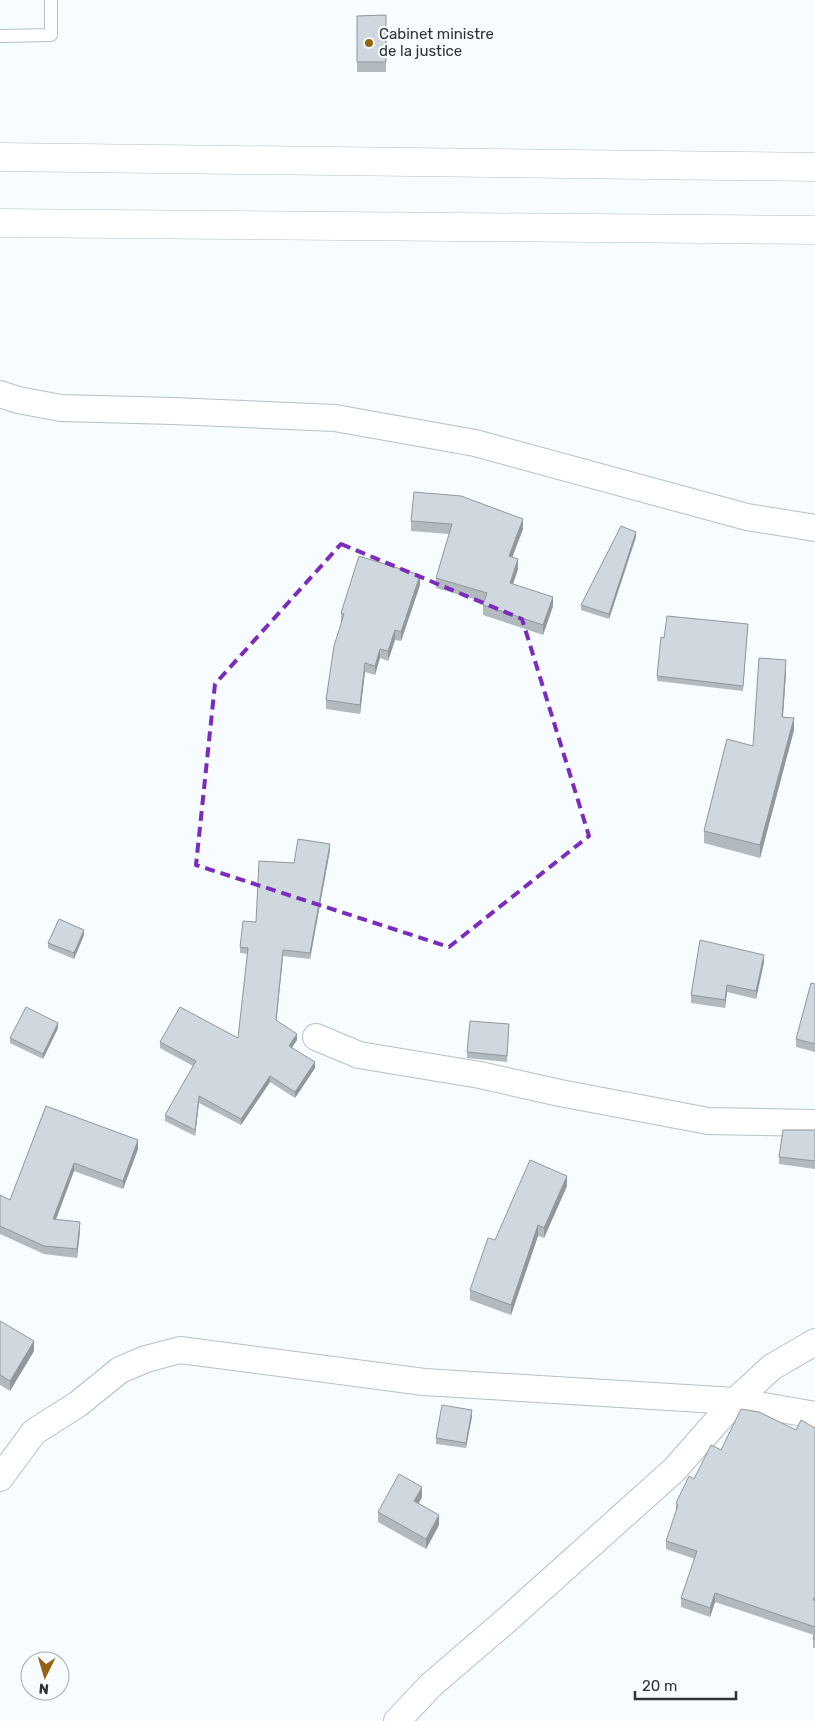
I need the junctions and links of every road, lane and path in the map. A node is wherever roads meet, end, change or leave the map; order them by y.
1 (51, 0) edge
2 (0, 36) edge
3 (0, 157) edge
4 (815, 167) edge
5 (0, 223) edge
6 (815, 230) edge
7 (0, 394) edge
8 (815, 528) edge
9 (316, 1038) dead end
10 (815, 1124) edge
11 (815, 1342) edge
12 (735, 1401) junction
13 (815, 1415) edge
14 (0, 1478) edge
15 (398, 1721) edge

1 - 2 lane
3 - 4 main road
5 - 6 main road
7 - 8 street
9 - 10 street
11 - 12 street
12 - 13 street
12 - 14 street
12 - 15 street

